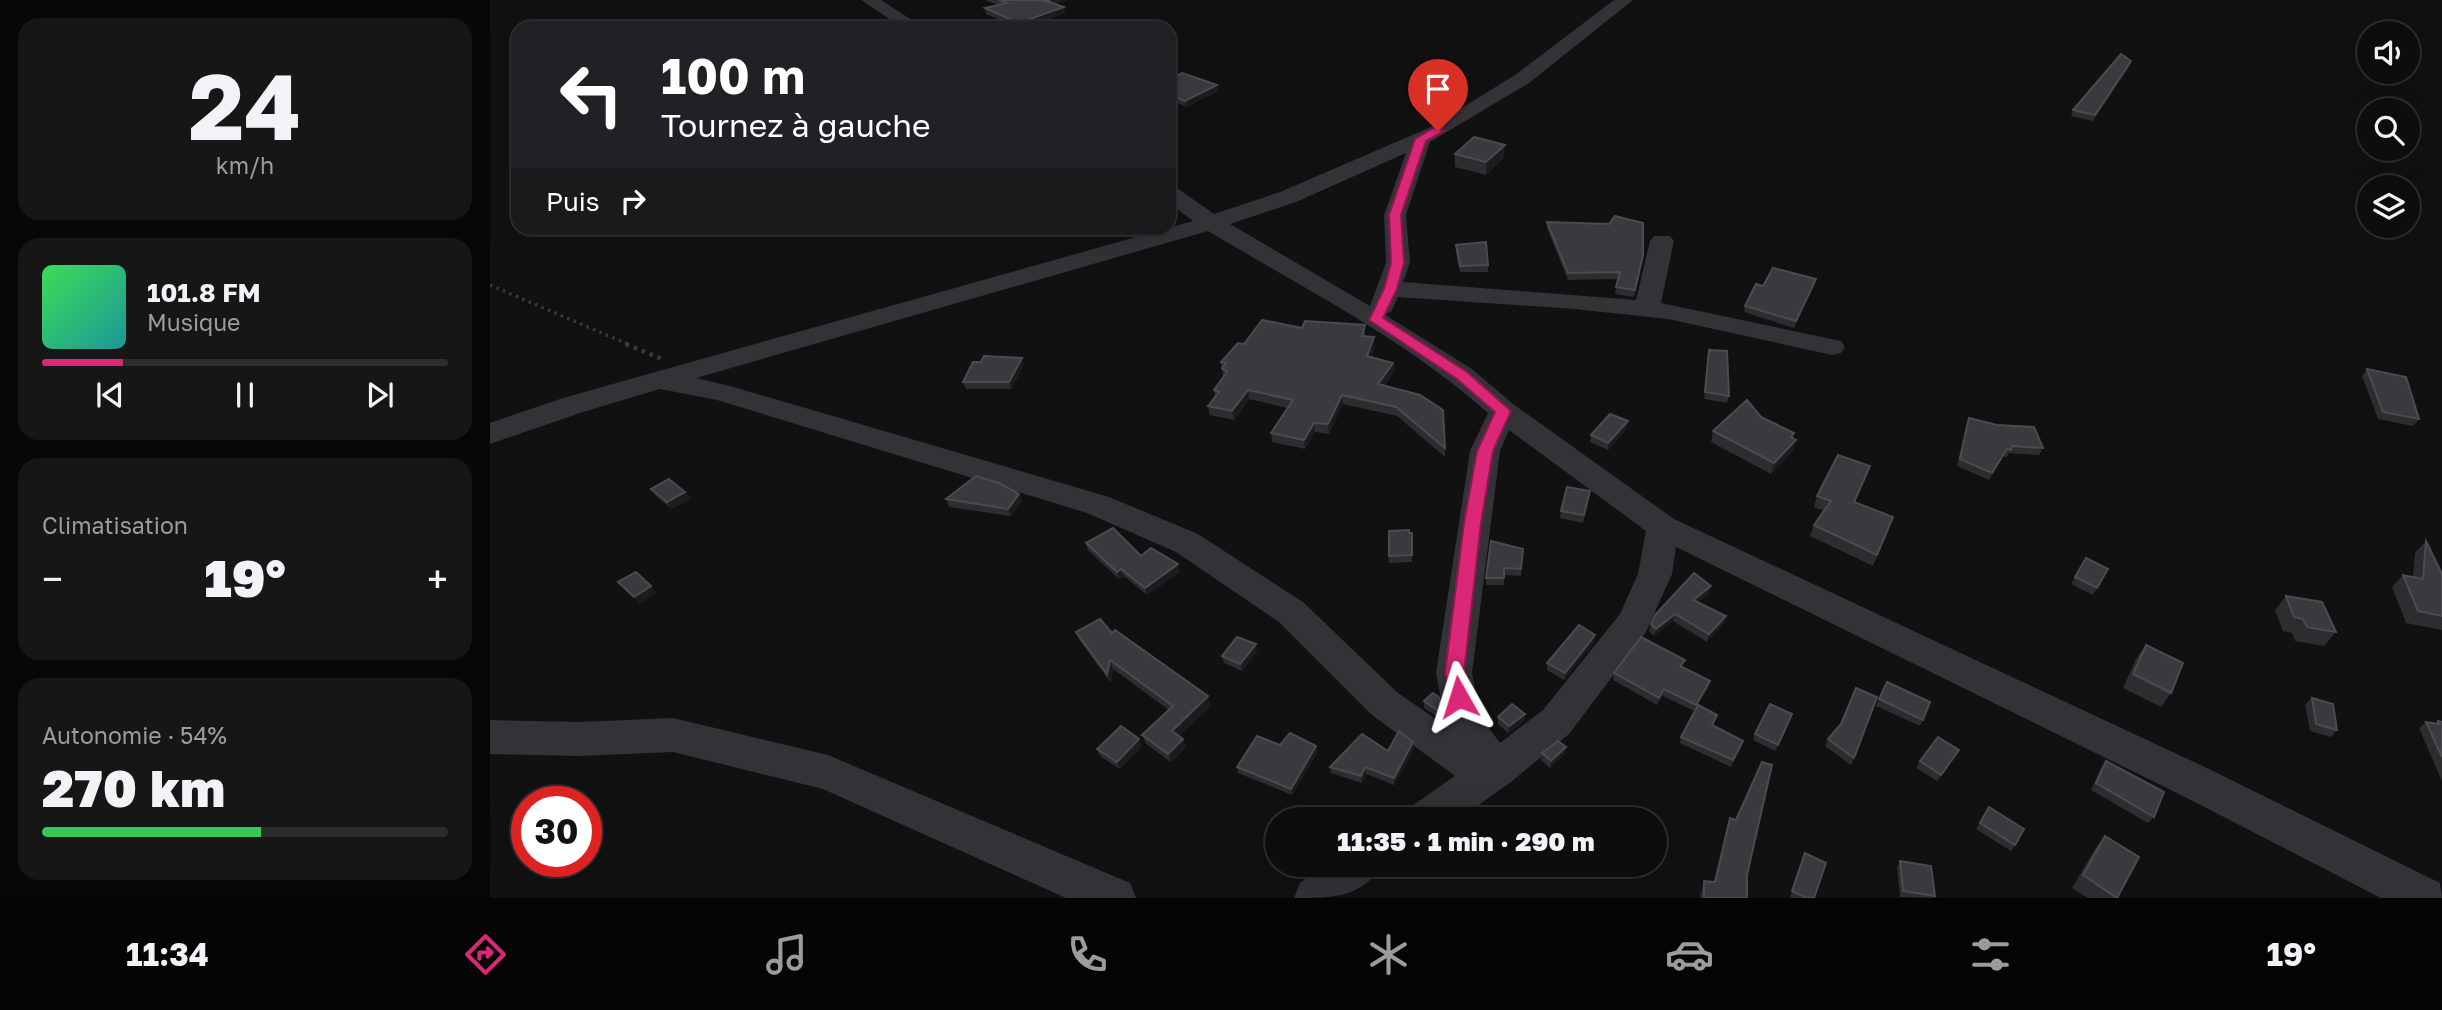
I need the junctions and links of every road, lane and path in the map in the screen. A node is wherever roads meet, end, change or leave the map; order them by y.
1 (869, 0) edge
2 (1625, 0) edge
3 (904, 21) edge
4 (1421, 139) junction
5 (1176, 198) edge
6 (1211, 223) junction
7 (1176, 232) edge
8 (1166, 235) edge
9 (1662, 241) dead end
10 (490, 285) edge
11 (1391, 289) junction
12 (1647, 309) junction
13 (1376, 320) junction
14 (1832, 346) dead end
15 (692, 372) junction
16 (660, 381) junction
17 (1503, 411) junction
18 (490, 434) edge
19 (1663, 527) junction
20 (490, 737) edge
21 (1492, 773) junction
22 (1443, 807) edge
23 (1343, 877) edge
24 (2442, 889) edge
25 (2413, 891) edge
26 (1115, 898) edge
27 (1315, 898) edge

1 - 3 street
2 - 4 street
4 - 6 street
4 - 11 street
5 - 6 street
6 - 7 street
6 - 13 street
8 - 15 street
9 - 12 street
10 - 15 path
11 - 12 street
11 - 13 street
12 - 14 street
13 - 17 street
15 - 16 street
16 - 18 street
16 - 21 street
17 - 19 street
17 - 21 street
19 - 21 street
19 - 25 street
20 - 26 street
21 - 22 street
23 - 27 street
24 - 25 street

